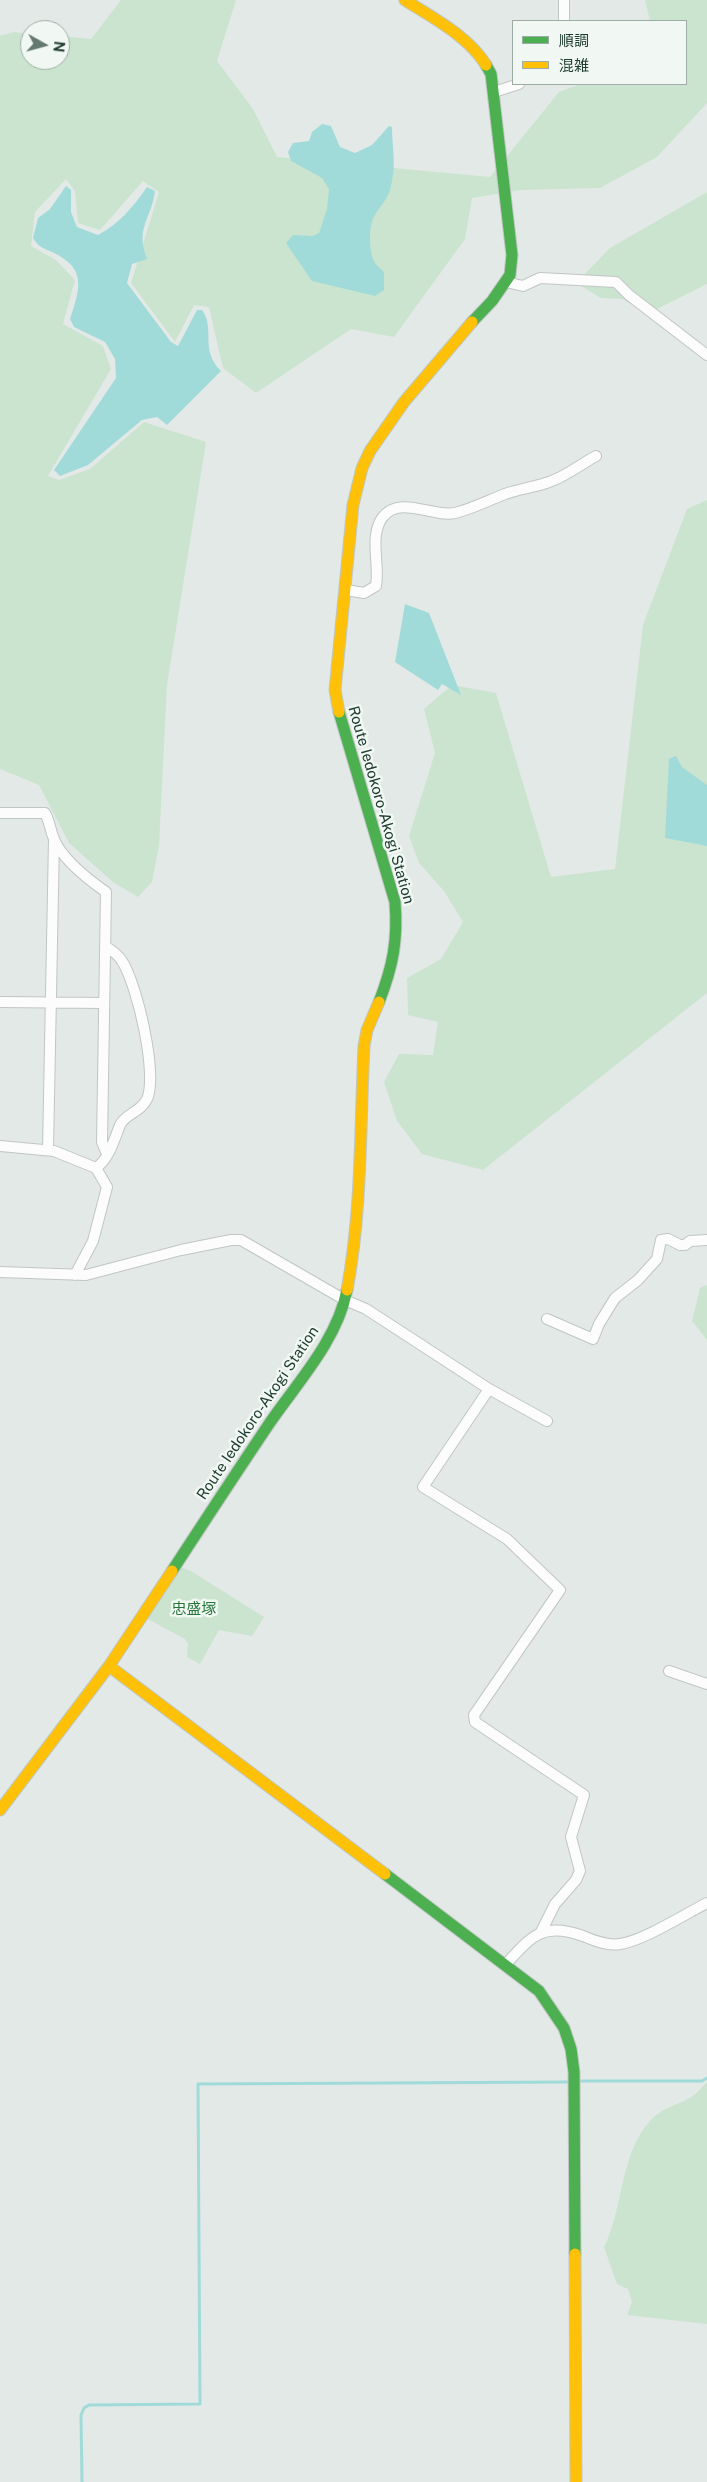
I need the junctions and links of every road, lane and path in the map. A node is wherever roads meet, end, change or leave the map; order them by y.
1 (405, 0) edge
2 (564, 0) edge
3 (564, 20) edge
4 (516, 85) edge
5 (494, 92) junction
6 (506, 282) junction
7 (707, 355) edge
8 (596, 456) dead end
9 (346, 590) junction
10 (0, 812) edge
11 (54, 840) junction
12 (105, 946) junction
13 (0, 1002) edge
14 (50, 1002) junction
15 (104, 1003) junction
16 (0, 1146) edge
17 (48, 1149) junction
18 (108, 1154) junction
19 (96, 1168) junction
20 (707, 1240) edge
21 (0, 1272) edge
22 (75, 1275) junction
23 (345, 1300) junction
24 (547, 1319) dead end
25 (489, 1389) junction
26 (547, 1421) dead end
27 (109, 1666) junction
28 (669, 1671) dead end
29 (707, 1684) edge
30 (0, 1810) edge
31 (707, 1903) edge
32 (541, 1932) junction
33 (505, 1965) junction
34 (576, 2482) edge

1 - 5 main road, Route Iedokoro-Akogi Station
2 - 3 street
4 - 5 street
5 - 6 main road, Route Iedokoro-Akogi Station
6 - 7 street
6 - 9 main road, Route Iedokoro-Akogi Station
8 - 9 street
9 - 23 main road, Route Iedokoro-Akogi Station
10 - 11 street
11 - 12 street
11 - 14 street
12 - 15 street
12 - 18 street
13 - 14 street
14 - 15 street
14 - 17 street
15 - 18 street
16 - 17 street
17 - 19 street
18 - 19 street
19 - 22 street
20 - 24 street
21 - 22 street
22 - 23 street
23 - 25 street
23 - 27 main road, Route Iedokoro-Akogi Station
25 - 26 street
25 - 32 street
27 - 30 main road, Route Iedokoro-Akogi Station
27 - 33 main road
28 - 29 street
31 - 32 street
32 - 33 street
33 - 34 main road

